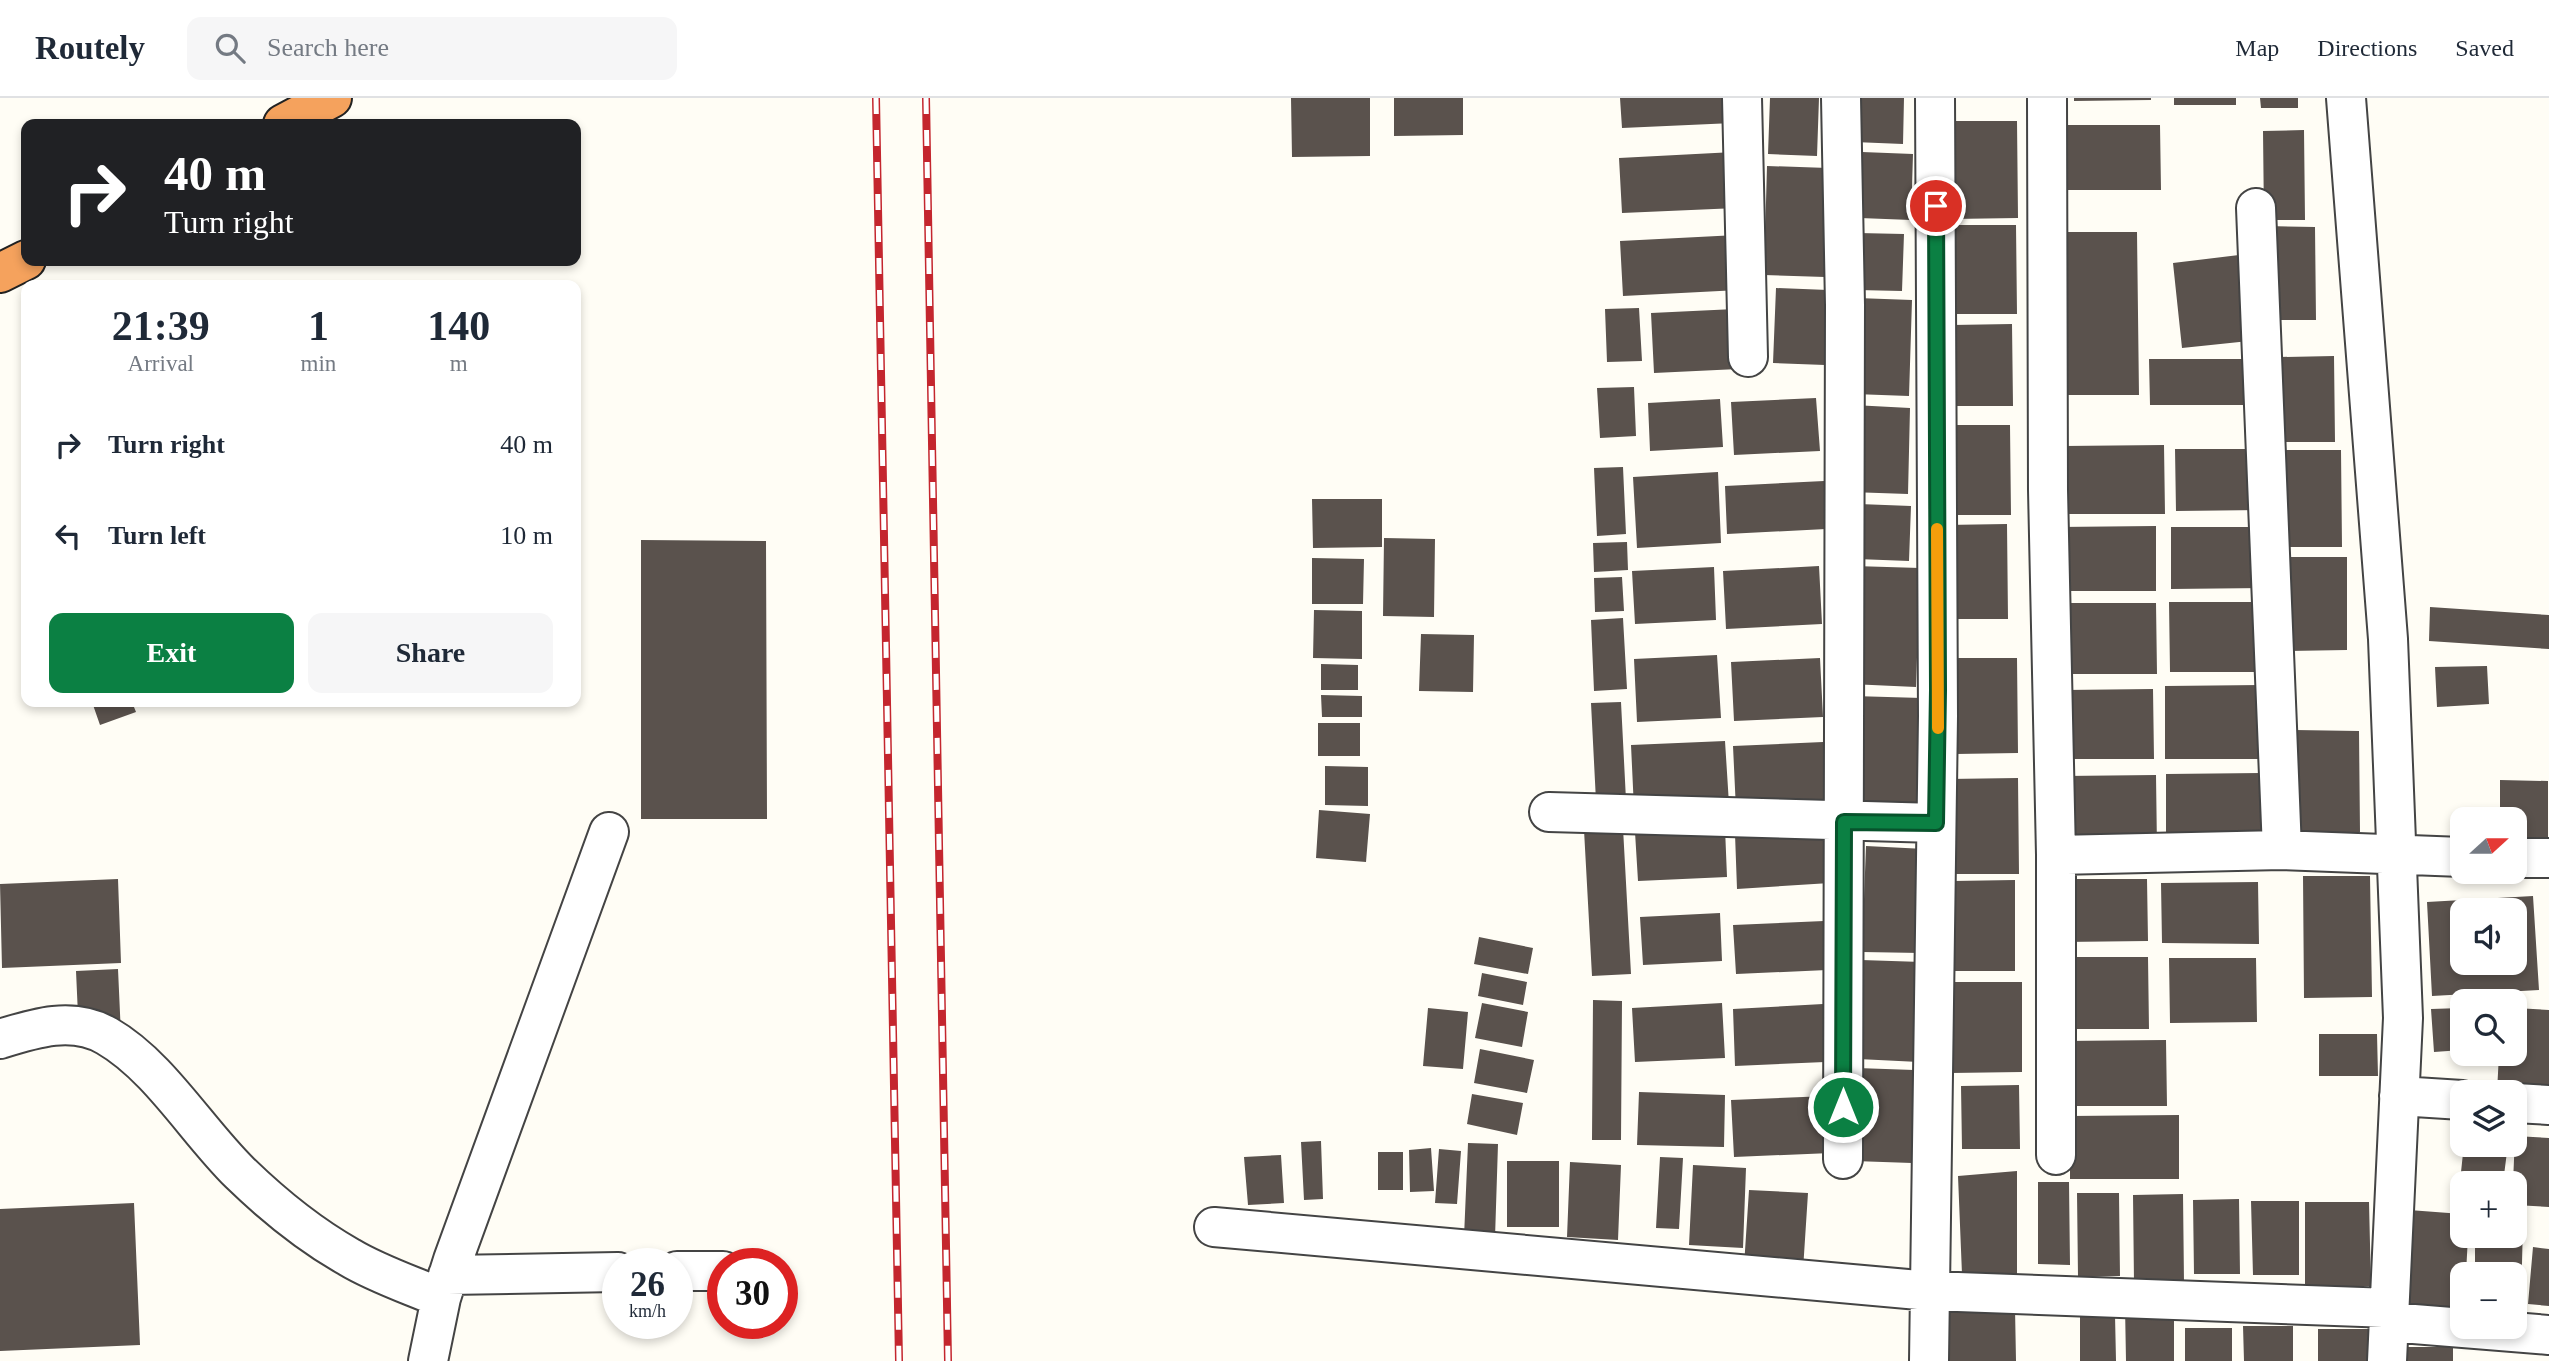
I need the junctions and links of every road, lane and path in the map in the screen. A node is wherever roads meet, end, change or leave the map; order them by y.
1 (332, 98) edge
2 (1742, 98) edge
3 (1841, 98) edge
4 (1935, 98) edge
5 (2047, 98) edge
6 (2346, 98) edge
7 (292, 119) edge
8 (2256, 208) dead end
9 (21, 262) edge
10 (0, 273) edge
11 (1748, 357) dead end
12 (1549, 812) dead end
13 (1844, 822) junction
14 (1936, 823) junction
15 (609, 832) dead end
16 (2282, 850) junction
17 (2056, 855) junction
18 (2397, 856) junction
19 (2450, 857) edge
20 (2527, 858) edge
21 (2549, 858) edge
22 (0, 1039) edge
23 (2399, 1096) junction
24 (2450, 1099) edge
25 (2527, 1104) edge
26 (2549, 1105) edge
27 (2056, 1155) dead end
28 (1843, 1159) dead end
29 (1214, 1227) dead end
30 (602, 1273) edge
31 (444, 1287) junction
32 (1930, 1291) junction
33 (2389, 1315) junction
34 (2549, 1335) edge
35 (428, 1361) edge
36 (1929, 1361) edge
37 (2387, 1361) edge

1 - 7 highway
2 - 11 street
3 - 13 street
4 - 14 street
5 - 17 street
6 - 18 street
8 - 16 street
9 - 10 highway
12 - 13 street
13 - 14 street
13 - 28 street
14 - 32 street
15 - 31 street
16 - 17 street
16 - 18 street
17 - 27 street
18 - 19 street
18 - 23 street
20 - 21 street
22 - 31 street
23 - 24 street
23 - 33 street
25 - 26 street
29 - 32 street
30 - 31 street
31 - 35 street
32 - 33 street
32 - 36 street
33 - 34 street
33 - 37 street

